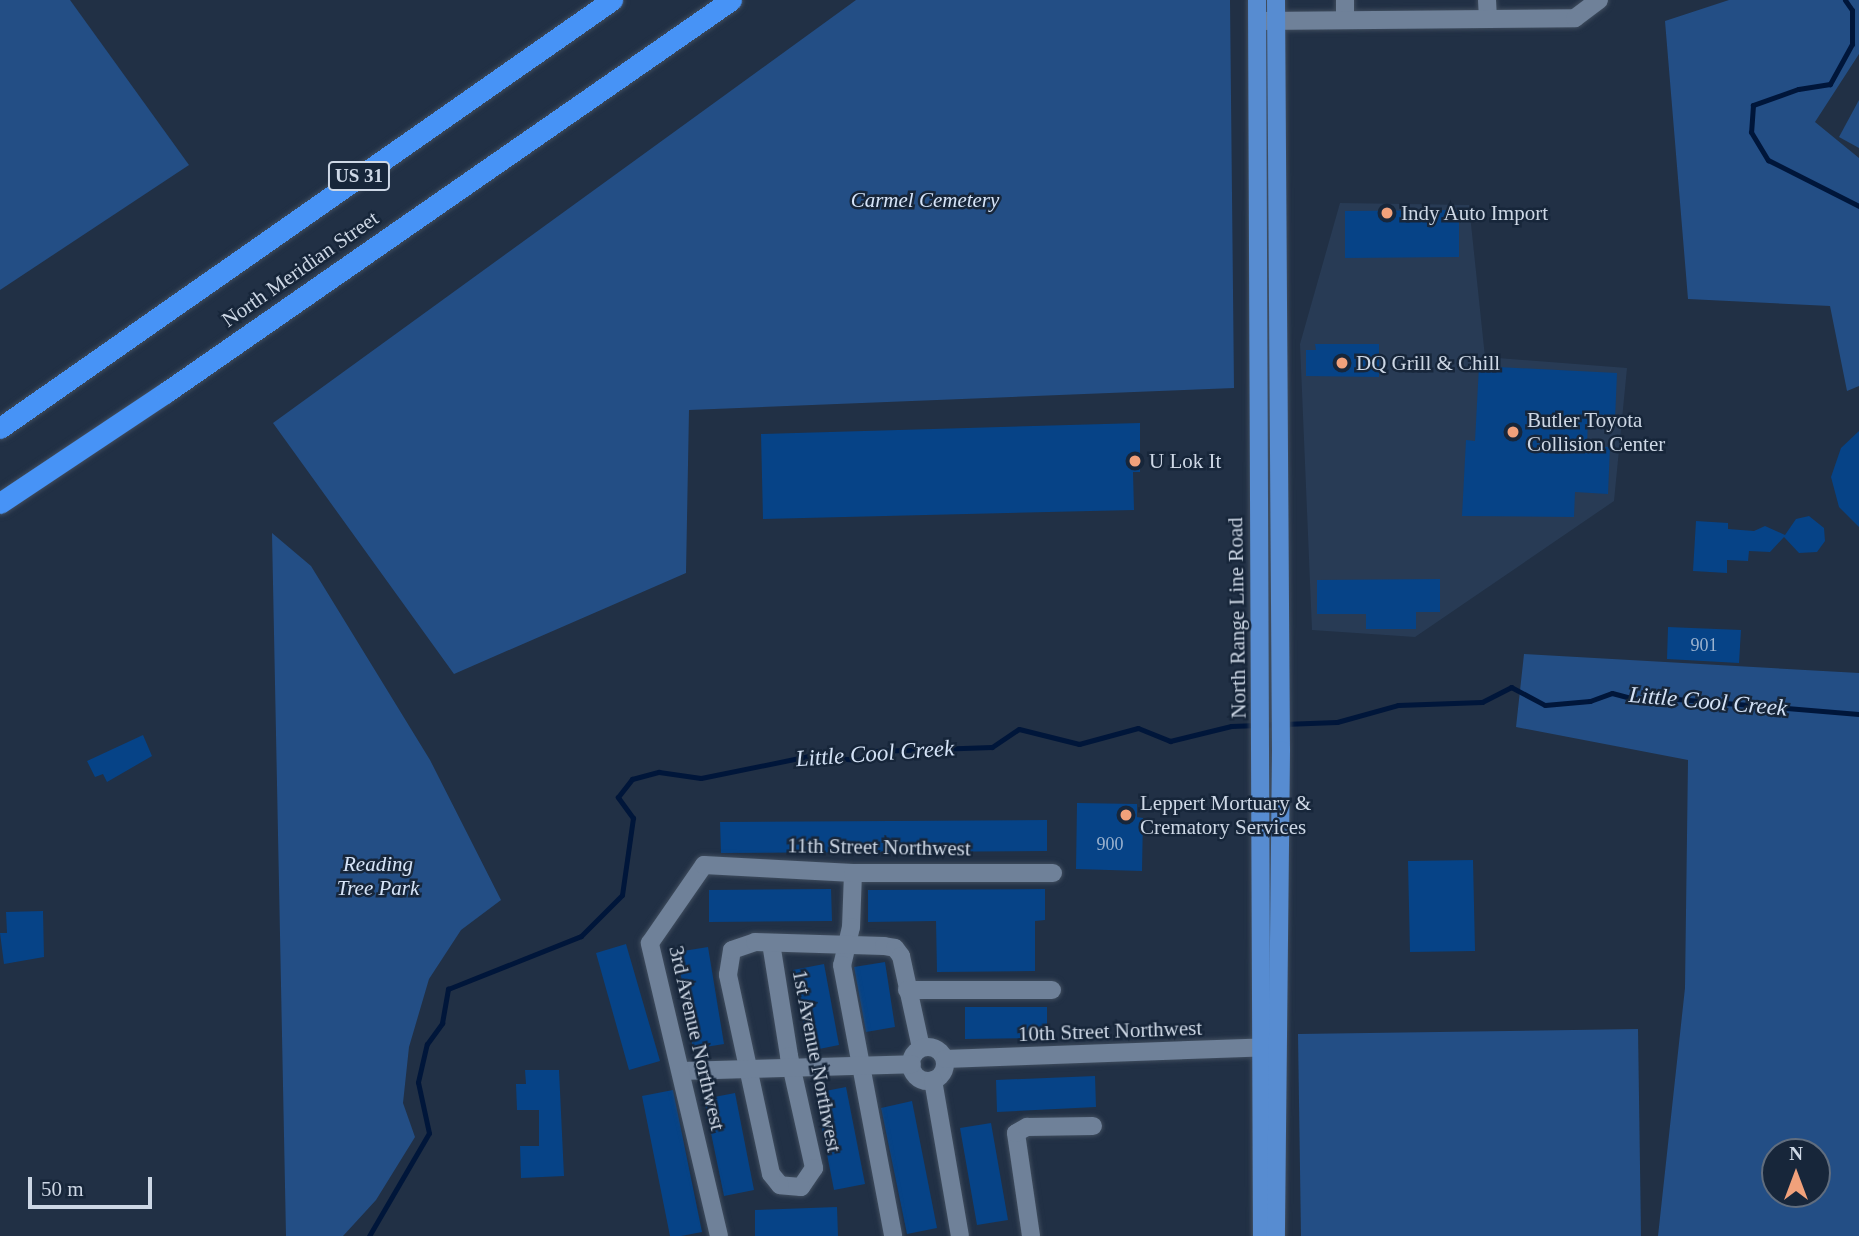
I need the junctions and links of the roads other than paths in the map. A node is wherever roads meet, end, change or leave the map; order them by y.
1 (612, 0) edge
2 (730, 0) edge
3 (1257, 0) edge
4 (1276, 0) edge
5 (1345, 0) edge
6 (1487, 0) edge
7 (1599, 0) edge
8 (1488, 19) junction
9 (1276, 20) junction
10 (1345, 20) junction
11 (1258, 21) junction
12 (0, 428) edge
13 (0, 503) edge
14 (704, 865) joint
15 (853, 873) junction
16 (1053, 873) dead end
17 (771, 943) junction
18 (844, 946) junction
19 (907, 990) junction
20 (1052, 990) dead end
21 (1276, 1047) junction
22 (1258, 1048) junction
23 (916, 1056) junction
24 (945, 1059) junction
25 (859, 1065) junction
26 (791, 1067) junction
27 (748, 1068) junction
28 (681, 1071) junction
29 (933, 1080) junction
30 (1093, 1126) dead end
31 (719, 1236) edge
32 (893, 1236) edge
33 (960, 1236) edge
34 (1031, 1236) edge
35 (1262, 1236) edge
36 (1276, 1236) edge

1 - 12 highway, North Meridian Street / US 31
2 - 13 highway, North Meridian Street
3 - 11 main road, North Range Line Road
4 - 9 main road, North Range Line Road
5 - 10 street
6 - 8 street
7 - 8 street
8 - 10 street
9 - 10 street
9 - 11 street
9 - 21 main road, North Range Line Road
11 - 22 main road, North Range Line Road
14 - 15 street, 11th Street Northwest
14 - 28 street, 3rd Avenue Northwest
15 - 16 street, 11th Street Northwest
15 - 18 street
17 - 18 street, 1st Avenue Northwest
17 - 26 street, 1st Avenue Northwest
17 - 27 street, 1st Avenue Northwest
18 - 19 street, 1st Avenue Northwest
18 - 25 street
19 - 20 street
19 - 23 street, 1st Avenue Northwest
21 - 22 street, 10th Street Northwest
21 - 36 main road, North Range Line Road
22 - 24 street, 10th Street Northwest
22 - 35 main road, North Range Line Road
23 - 24 street
23 - 25 street
23 - 29 street
24 - 29 street
25 - 26 street
25 - 32 street
26 - 27 street
26 - 27 street, 1st Avenue Northwest
27 - 28 street
28 - 31 street, 3rd Avenue Northwest
29 - 33 street
30 - 34 street

